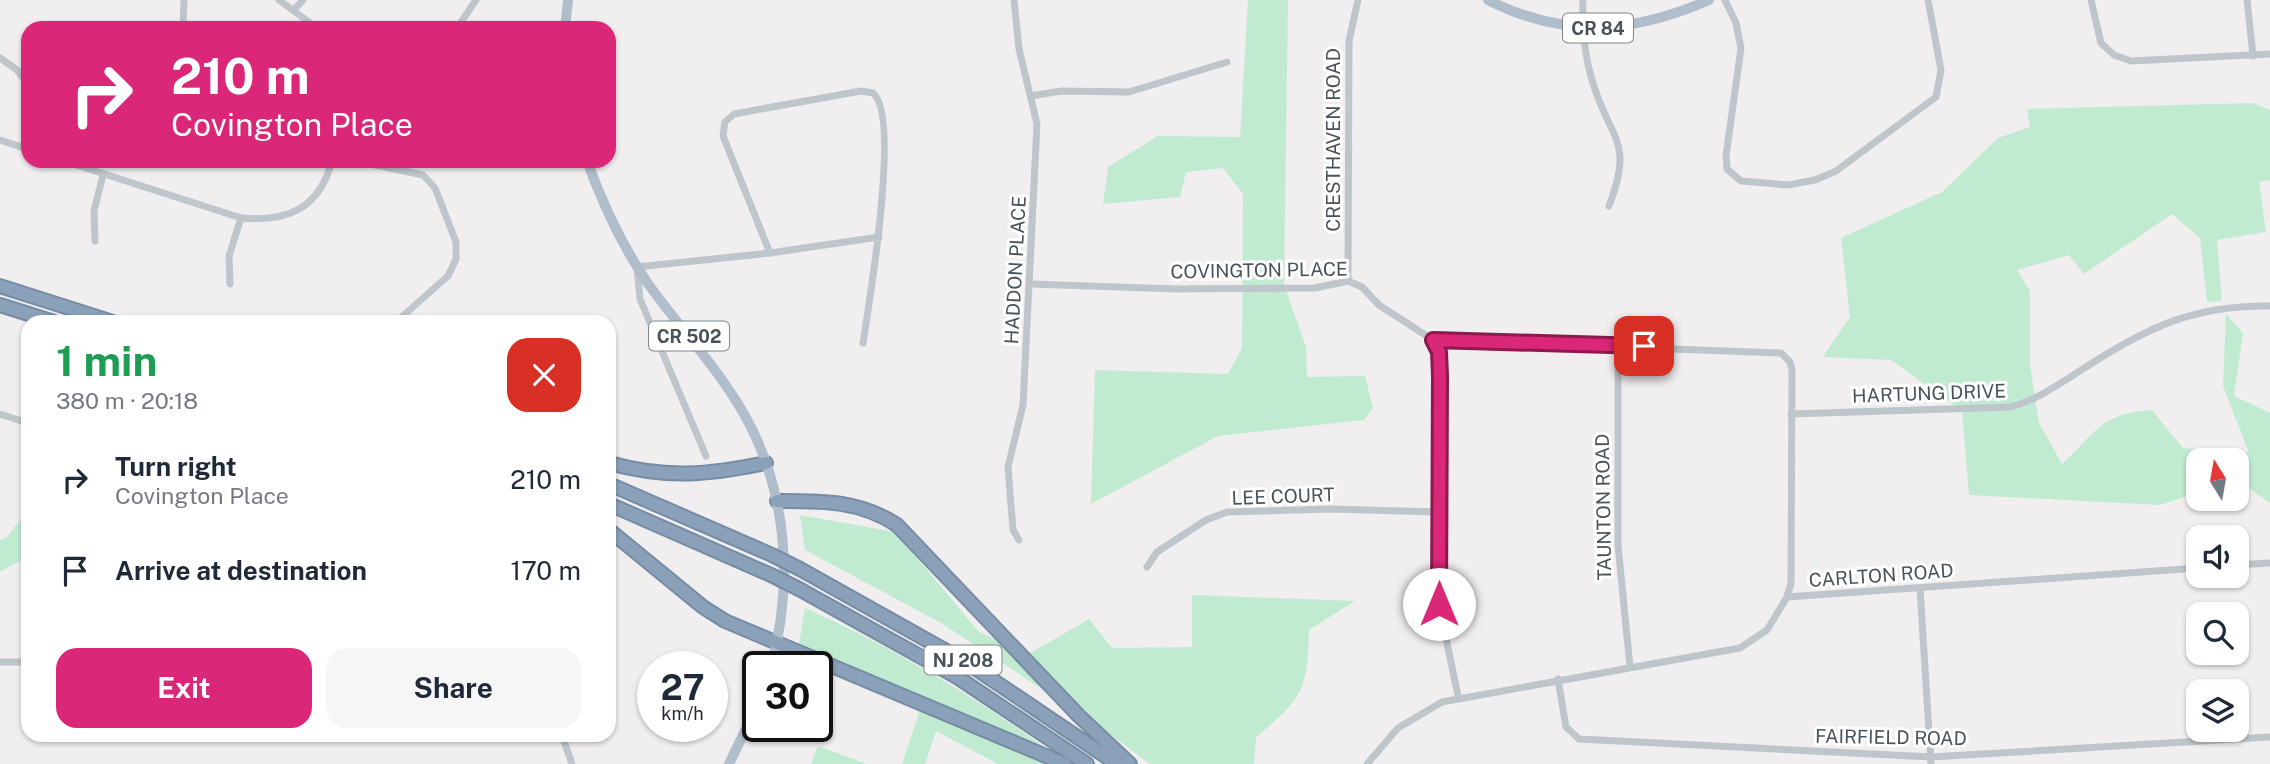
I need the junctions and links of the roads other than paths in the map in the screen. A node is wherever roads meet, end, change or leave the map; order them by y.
1 (184, 0) edge
2 (279, 0) edge
3 (303, 0) edge
4 (476, 0) edge
5 (568, 0) edge
6 (1014, 0) edge
7 (1358, 0) edge
8 (1488, 0) edge
9 (1583, 0) edge
10 (1709, 0) edge
11 (1725, 0) edge
12 (1927, 0) edge
13 (2091, 0) edge
14 (2247, 0) edge
15 (294, 10) junction
16 (183, 21) edge
17 (308, 21) edge
18 (462, 21) edge
19 (566, 21) edge
20 (1582, 28) junction
21 (2270, 54) edge
22 (2253, 57) junction
23 (0, 58) edge
24 (1227, 62) dead end
25 (21, 75) edge
26 (1031, 96) junction
27 (0, 140) edge
28 (21, 147) edge
29 (85, 168) edge
30 (330, 168) edge
31 (390, 168) edge
32 (590, 168) edge
33 (103, 174) junction
34 (1609, 206) dead end
35 (241, 218) junction
36 (879, 237) junction
37 (95, 241) dead end
38 (770, 253) junction
39 (637, 267) junction
40 (1348, 281) junction
41 (230, 284) dead end
42 (1031, 284) junction
43 (0, 286) edge
44 (0, 305) edge
45 (2270, 306) edge
46 (32, 315) edge
47 (91, 315) edge
48 (404, 315) edge
49 (1433, 340) junction
50 (863, 343) dead end
51 (1618, 346) junction
52 (0, 414) edge
53 (1791, 414) junction
54 (21, 421) edge
55 (706, 456) dead end
56 (766, 463) junction
57 (616, 465) edge
58 (616, 487) edge
59 (777, 501) junction
60 (616, 507) edge
61 (1439, 512) junction
62 (616, 536) edge
63 (1019, 540) dead end
64 (2270, 563) edge
65 (2249, 564) edge
66 (1147, 567) dead end
67 (2186, 569) edge
68 (1920, 588) junction
69 (1787, 597) junction
70 (777, 643) junction
71 (775, 651) edge
72 (0, 662) edge
73 (21, 662) edge
74 (1630, 667) junction
75 (1558, 679) junction
76 (1458, 696) junction
77 (742, 737) edge
78 (2270, 737) edge
79 (564, 742) edge
80 (1931, 760) edge
81 (572, 764) edge
82 (729, 764) edge
83 (1065, 764) edge
84 (1087, 764) edge
85 (1117, 764) edge
86 (1130, 764) edge
87 (1367, 764) edge

1 - 16 street
2 - 15 street
3 - 15 street
4 - 18 street
5 - 19 main road
6 - 26 street, HADDON PLACE
7 - 40 street, CRESTHAVEN ROAD
8 - 20 main road, CR 84
9 - 20 street
10 - 20 main road, CR 84
11 - 12 street
13 - 22 street
14 - 22 street
15 - 17 street
20 - 34 street
21 - 22 street
23 - 25 street
24 - 26 street
26 - 42 street, HADDON PLACE
27 - 28 street
29 - 33 street
30 - 35 street
31 - 48 street
32 - 39 main road, CR 502
33 - 35 street
33 - 37 street
35 - 41 street
36 - 38 street
36 - 38 street
36 - 50 street
38 - 39 street
39 - 55 street
39 - 56 main road, CR 502
40 - 42 street, COVINGTON PLACE
40 - 49 street, COVINGTON PLACE
42 - 63 street, HADDON PLACE
43 - 47 highway
44 - 46 highway
45 - 53 street, HARTUNG DRIVE
49 - 51 street
49 - 61 street
51 - 53 street
51 - 74 street, TAUNTON ROAD
52 - 54 street
53 - 69 street
56 - 57 highway
56 - 59 main road, CR 502
58 - 85 highway, NJ 208, bridge
59 - 70 main road, CR 502
59 - 86 highway
60 - 84 highway, NJ 208, bridge
61 - 66 street, LEE COURT
61 - 76 street
62 - 70 highway
64 - 65 street
67 - 68 street, CARLTON ROAD
68 - 69 street, CARLTON ROAD
68 - 80 street
69 - 74 street, CARLTON ROAD
70 - 71 main road, CR 502
70 - 83 highway
72 - 73 street
74 - 75 street, CARLTON ROAD
75 - 76 street, CARLTON ROAD
75 - 80 street, FAIRFIELD ROAD
76 - 87 street, CARLTON ROAD
77 - 82 main road
78 - 80 street, FAIRFIELD ROAD
79 - 81 street

